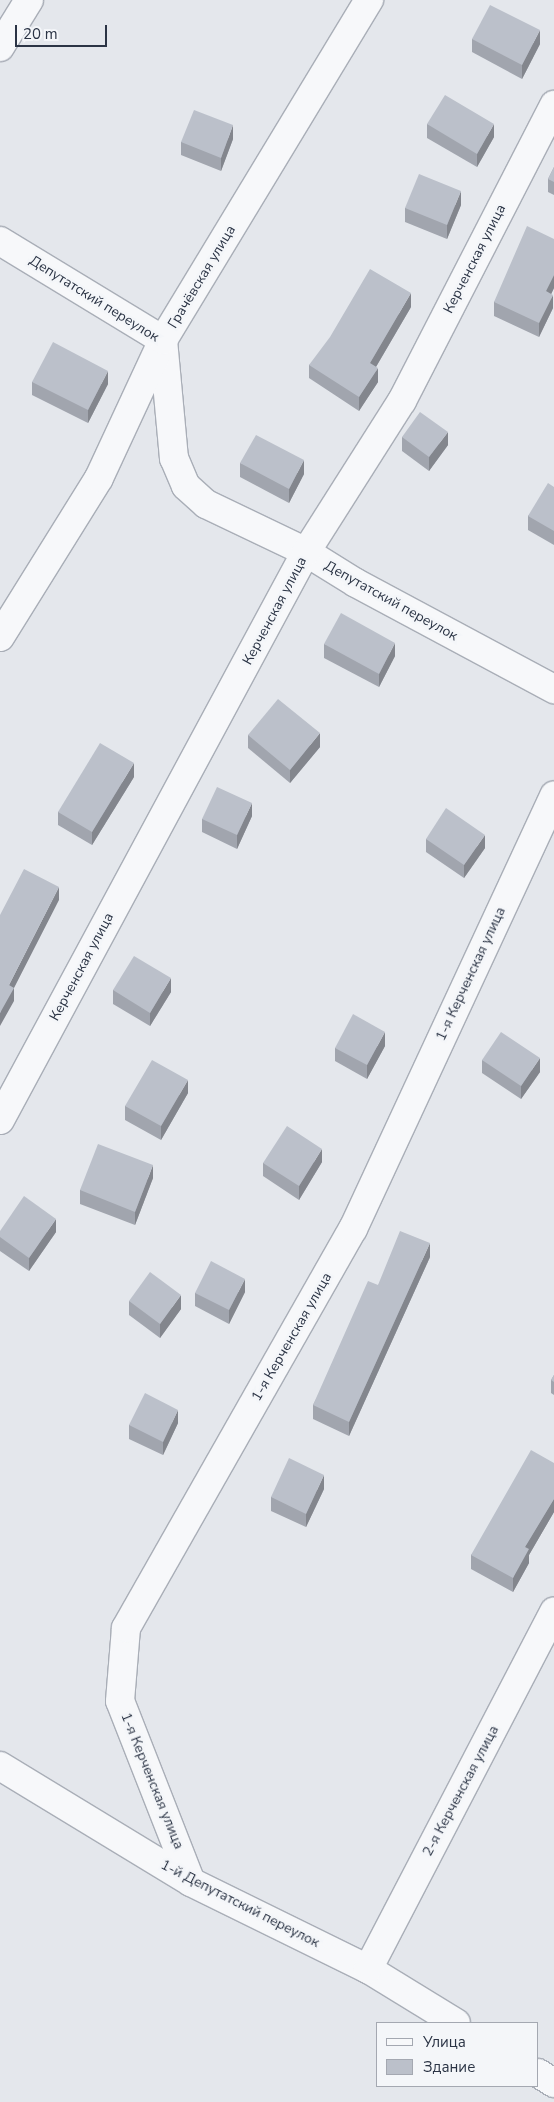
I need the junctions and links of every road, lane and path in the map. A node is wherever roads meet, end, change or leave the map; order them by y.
1 (29, 0) edge
2 (369, 0) edge
3 (0, 47) edge
4 (554, 105) edge
5 (0, 242) edge
6 (163, 340) junction
7 (306, 552) junction
8 (0, 637) edge
9 (554, 689) edge
10 (554, 795) edge
11 (0, 1120) edge
12 (554, 1612) edge
13 (0, 1766) edge
14 (192, 1882) junction
15 (368, 1969) junction
16 (454, 2022) edge
17 (539, 2074) edge
18 (554, 2083) edge

1 - 3 street
2 - 6 street, Грачёвская улица
4 - 7 street, Керченская улица
5 - 6 street, Депутатский переулок
6 - 7 street, Депутатский переулок
6 - 8 street, Грачёвская улица
7 - 9 street, Депутатский переулок
7 - 11 street, Керченская улица
10 - 14 street, 1-я Керченская улица
12 - 15 street, 2-я Керченская улица
13 - 14 street, 1-й Депутатский переулок
14 - 15 street, 1-й Депутатский переулок
15 - 16 street, 1-й Депутатский переулок
17 - 18 street

